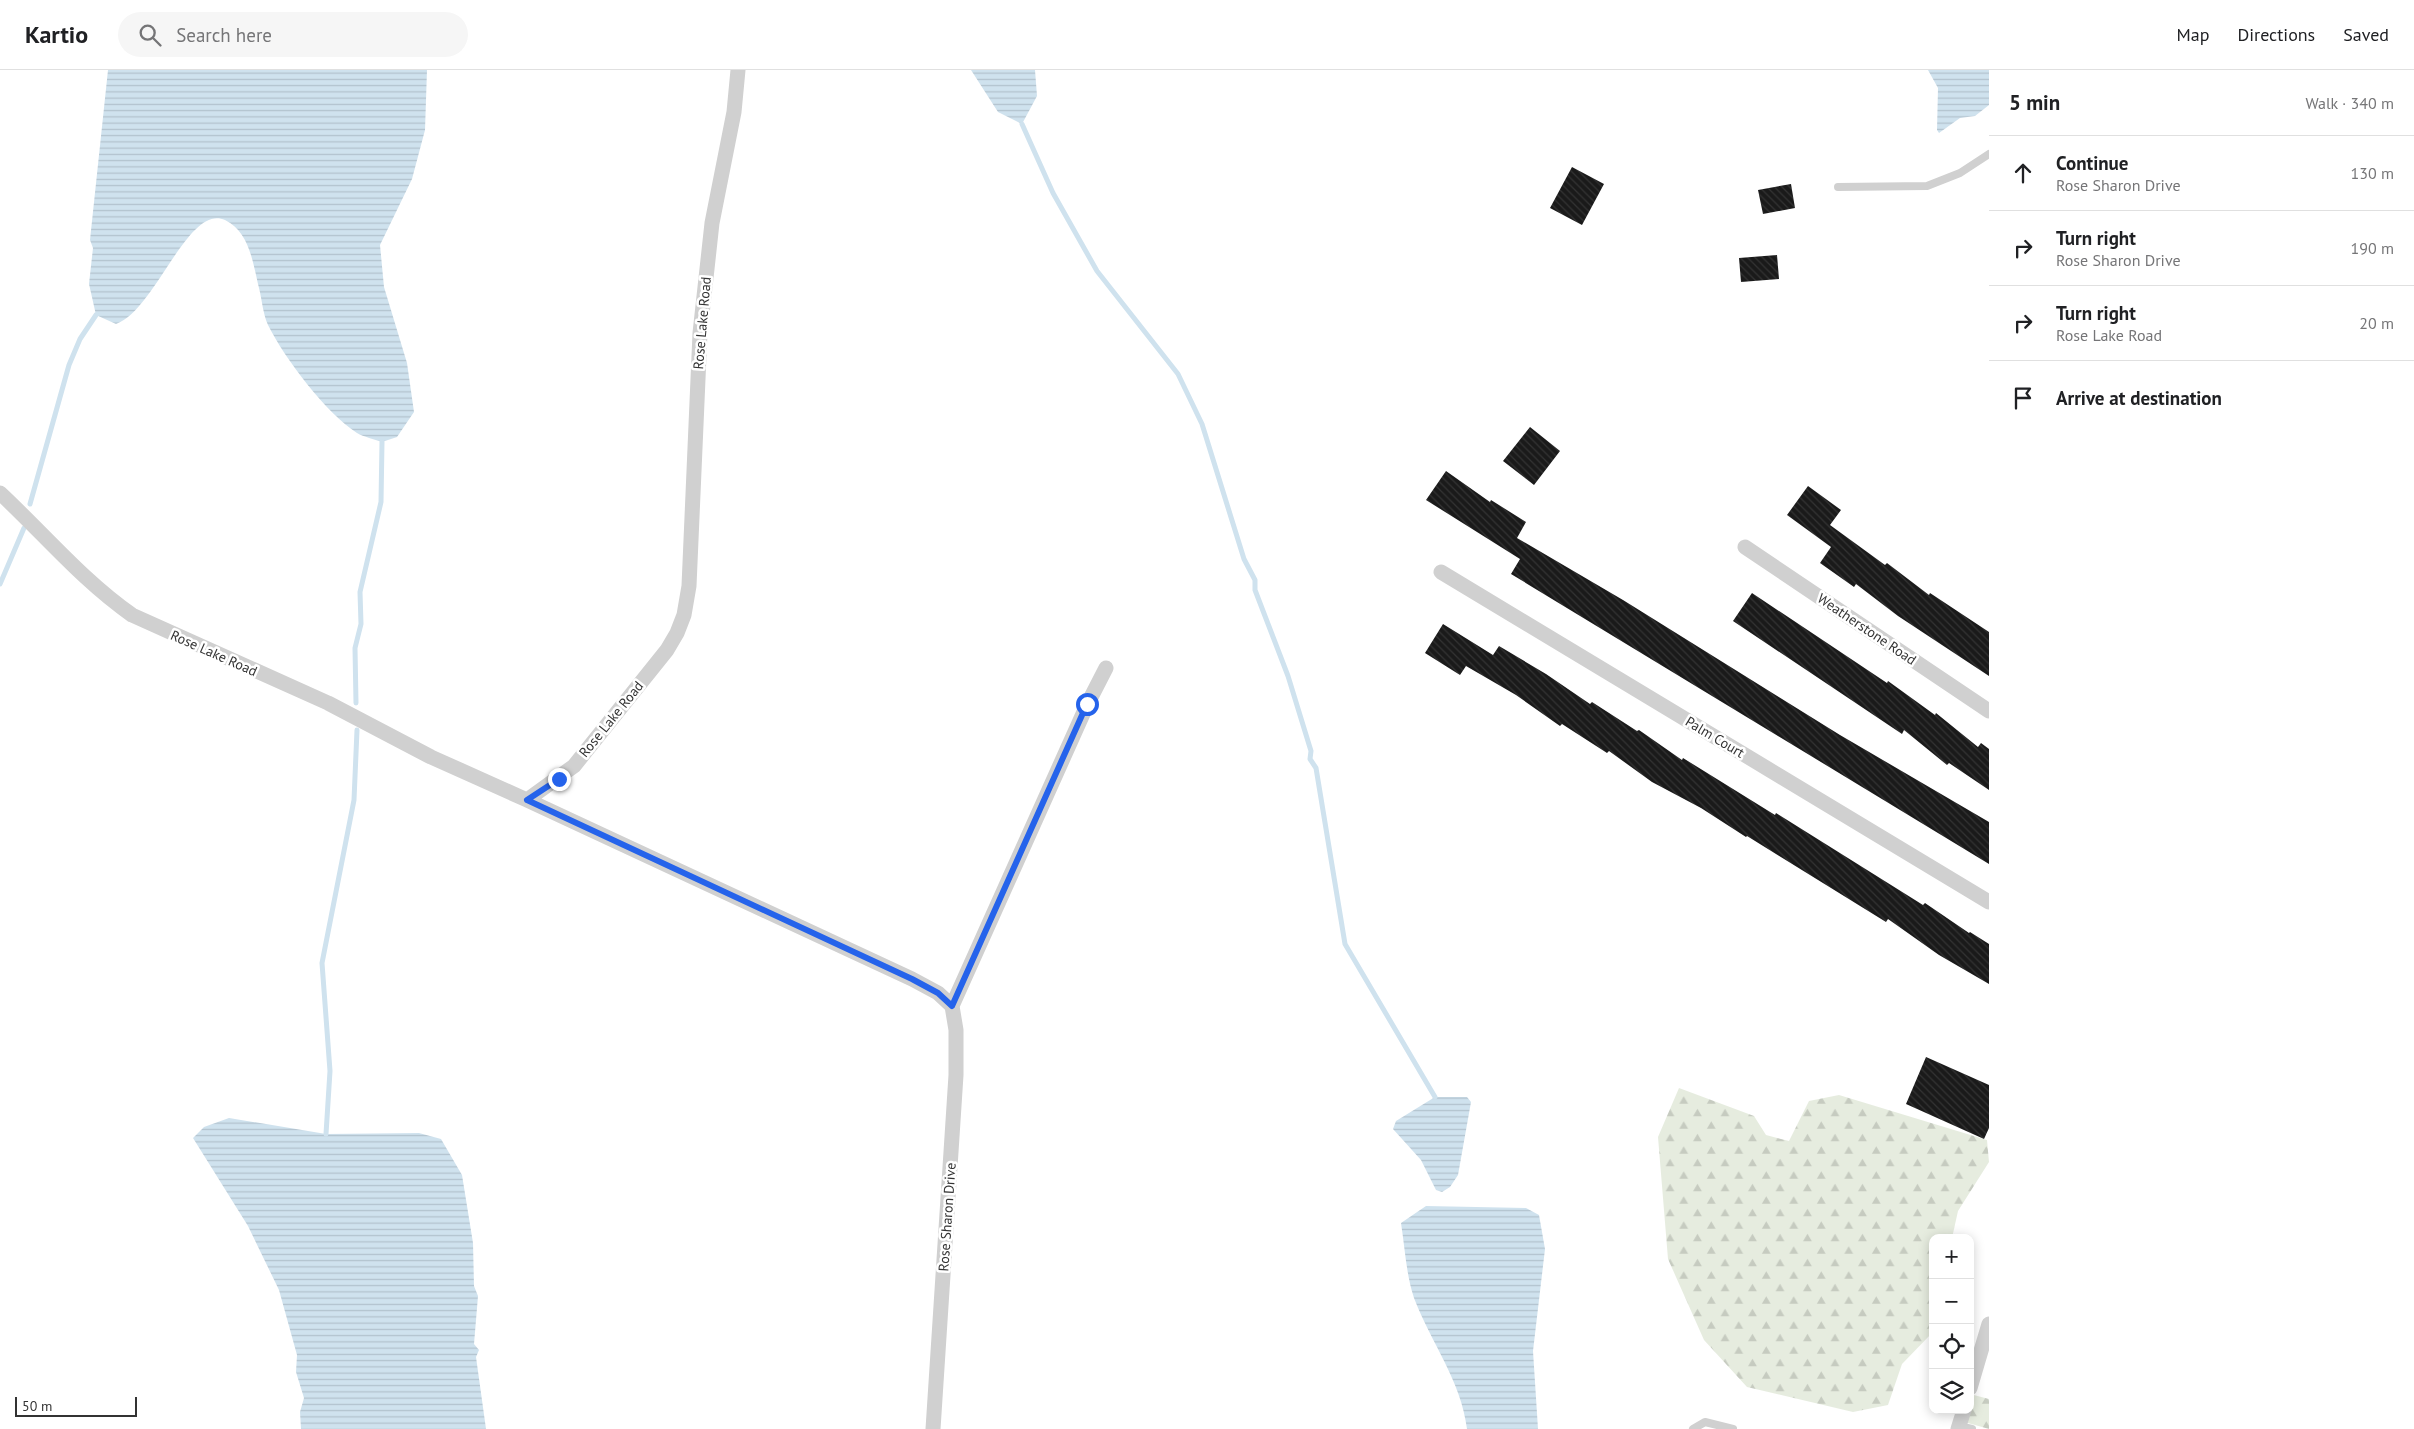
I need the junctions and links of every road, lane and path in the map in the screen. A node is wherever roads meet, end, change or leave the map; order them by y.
1 (738, 70) edge
2 (1989, 154) edge
3 (1838, 187) dead end
4 (0, 493) edge
5 (1745, 547) dead end
6 (1441, 572) dead end
7 (1106, 668) dead end
8 (1989, 710) edge
9 (527, 800) junction
10 (1989, 902) edge
11 (952, 1006) junction
12 (1989, 1324) edge
13 (1974, 1375) edge
14 (1964, 1414) edge
15 (1963, 1428) edge
16 (933, 1429) edge
17 (1693, 1429) edge
18 (1733, 1429) edge

1 - 9 street, Rose Lake Road
2 - 3 lane
4 - 9 street, Rose Lake Road
5 - 8 street, Weatherstone Road
6 - 10 street, Palm Court
7 - 11 street
9 - 11 street
11 - 16 street, Rose Sharon Drive
12 - 13 street
14 - 15 street
17 - 18 lane

